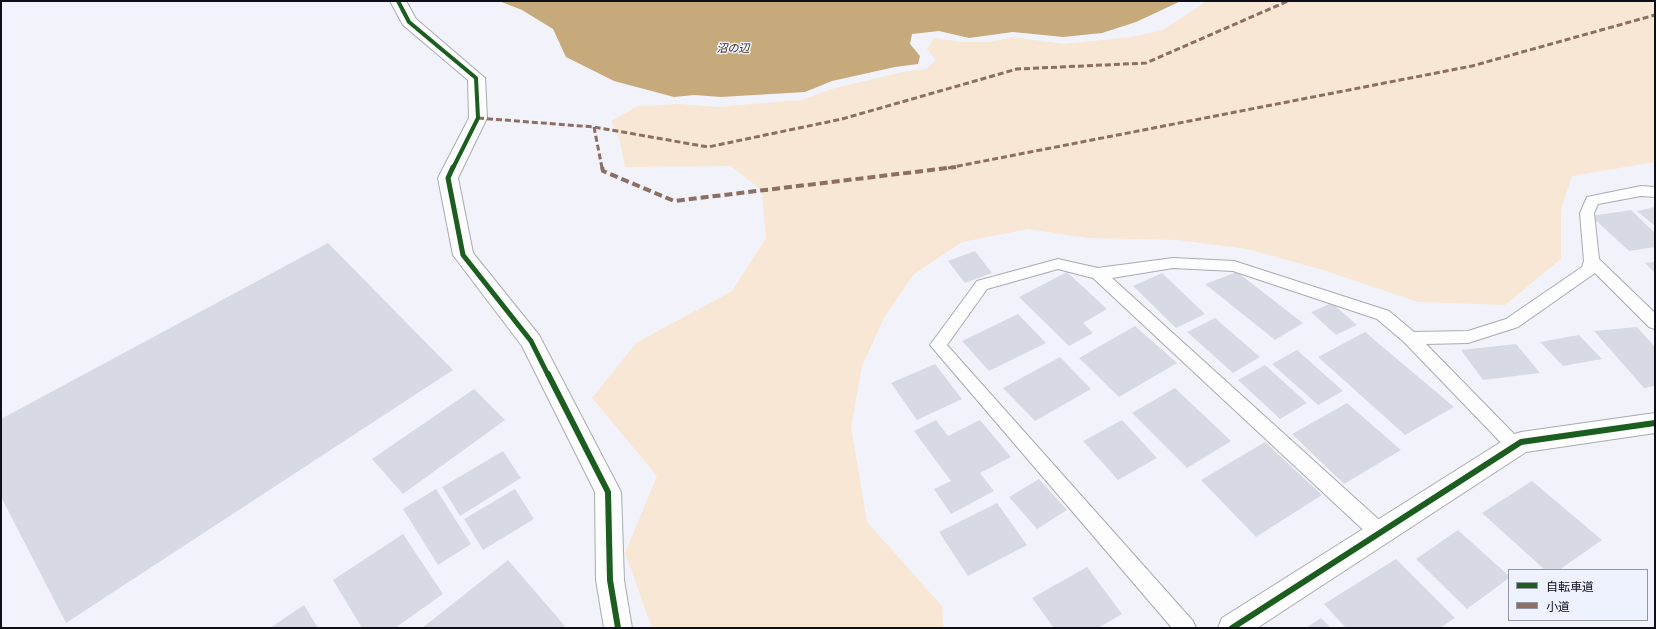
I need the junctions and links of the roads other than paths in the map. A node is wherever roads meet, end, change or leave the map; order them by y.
1 (398, 1) edge
2 (1655, 192) edge
3 (1592, 261) junction
4 (1098, 274) junction
5 (1655, 323) edge
6 (1410, 338) junction
7 (1655, 424) edge
8 (1515, 446) junction
9 (1380, 533) junction
10 (618, 628) edge
11 (1186, 628) edge
12 (1232, 628) edge

1 - 10 street
2 - 3 lane
3 - 5 lane
3 - 6 lane
4 - 6 lane
4 - 9 lane
4 - 11 lane
6 - 8 lane
7 - 8 street
8 - 9 street
9 - 12 street

